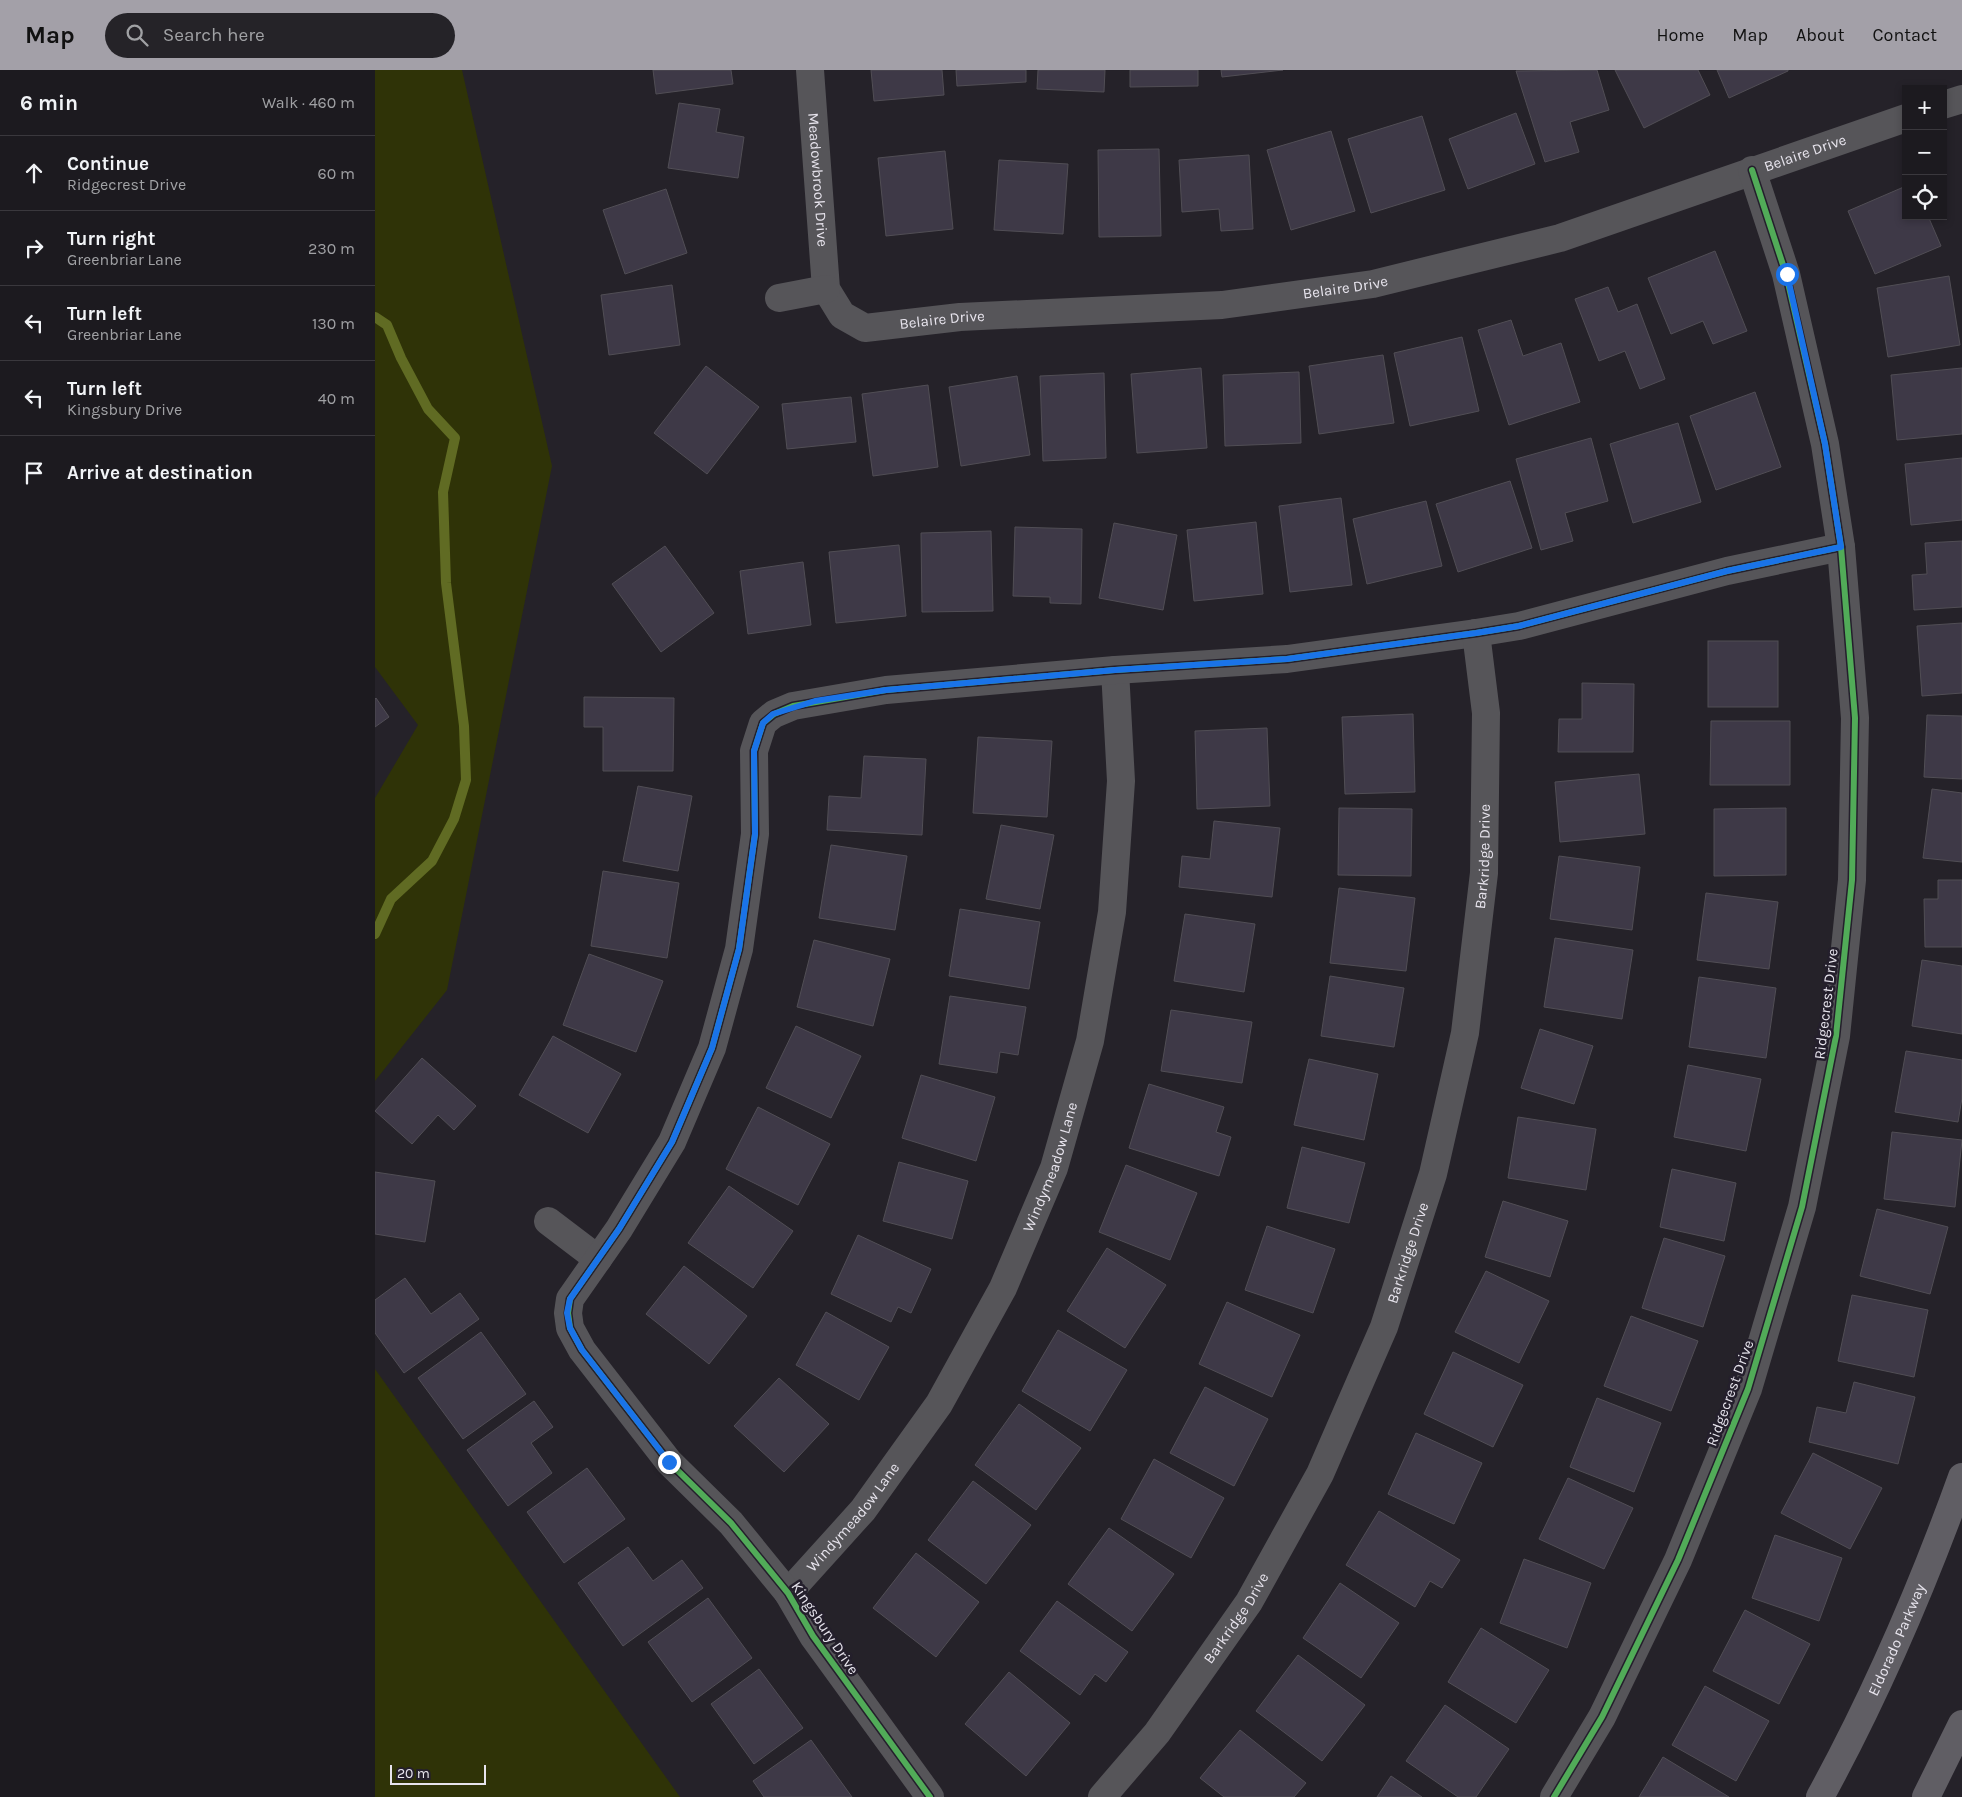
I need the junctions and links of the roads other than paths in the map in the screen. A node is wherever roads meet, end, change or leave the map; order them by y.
1 (810, 70) edge
2 (1962, 99) edge
3 (1947, 104) edge
4 (1902, 119) edge
5 (1752, 170) junction
6 (826, 288) junction
7 (779, 298) dead end
8 (1841, 547) junction
9 (1476, 633) junction
10 (1115, 670) junction
11 (548, 1221) dead end
12 (598, 1259) junction
13 (1962, 1477) edge
14 (789, 1593) junction
15 (1962, 1724) edge
16 (929, 1797) edge
17 (1102, 1797) edge
18 (1554, 1797) edge
19 (1820, 1797) edge
20 (1926, 1797) edge

1 - 6 street, Meadowbrook Drive
2 - 3 street
4 - 5 street, Belaire Drive
5 - 6 street, Belaire Drive
5 - 8 street, Ridgecrest Drive
6 - 7 street
8 - 9 street
8 - 18 street, Ridgecrest Drive
9 - 10 street
9 - 17 street, Barkridge Drive
10 - 12 street
10 - 14 street, Windymeadow Lane
11 - 12 street
12 - 14 street, Kingsbury Drive
13 - 19 main road, Eldorado Parkway
14 - 16 street, Kingsbury Drive
15 - 20 main road

